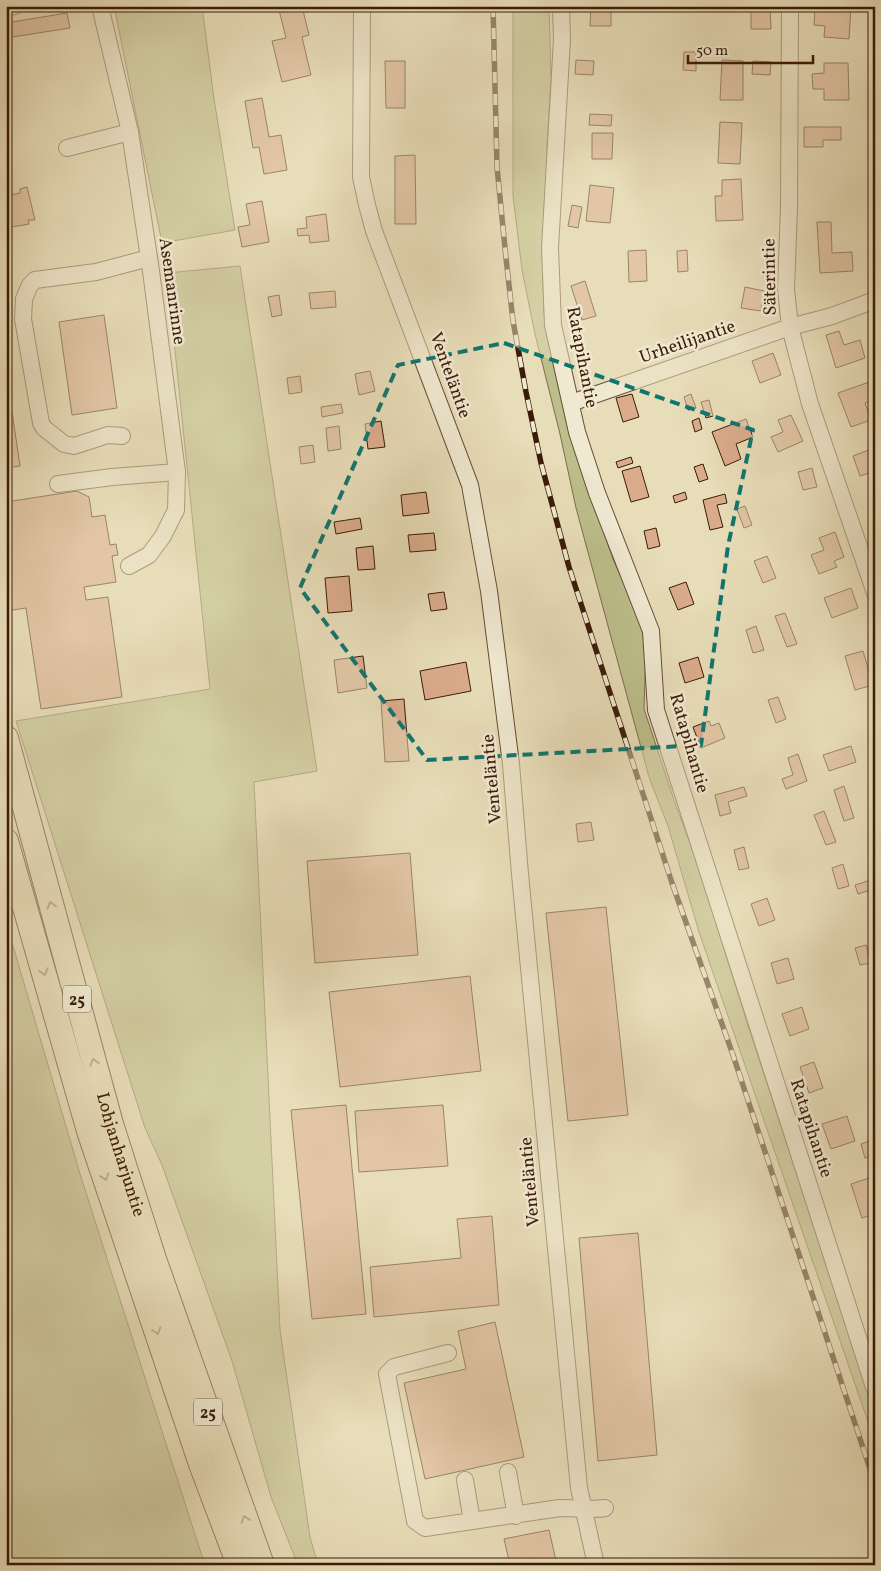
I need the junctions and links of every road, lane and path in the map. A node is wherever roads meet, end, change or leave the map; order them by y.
1 (15, 6) edge
2 (100, 6) edge
3 (362, 6) edge
4 (561, 6) edge
5 (790, 6) edge
6 (6, 8) edge
7 (130, 132) junction
8 (67, 148) dead end
9 (149, 258) junction
10 (875, 300) edge
11 (790, 327) junction
12 (570, 403) junction
13 (122, 436) dead end
14 (177, 472) junction
15 (58, 484) dead end
16 (129, 566) dead end
17 (875, 593) edge
18 (6, 738) edge
19 (6, 841) edge
20 (448, 1354) dead end
21 (874, 1387) edge
22 (201, 1464) junction
23 (508, 1472) dead end
24 (465, 1480) dead end
25 (582, 1507) junction
26 (606, 1508) dead end
27 (516, 1516) junction
28 (472, 1521) junction
29 (221, 1565) edge
30 (239, 1565) edge
31 (262, 1565) edge
32 (596, 1565) edge

1 - 6 street
2 - 7 street, Asemanrinne
3 - 25 street, Venteläntie
4 - 12 street, Ratapihantie
5 - 11 street, Säterintie
7 - 8 street
7 - 9 street, Asemanrinne
9 - 13 street
9 - 14 street, Asemanrinne
10 - 11 street, Urheilijantie
11 - 12 street, Urheilijantie
11 - 17 street, Säterintie
12 - 21 street, Ratapihantie
14 - 15 street
14 - 16 street, Asemanrinne
31 -> 18 highway, Lohjanharjuntie / 25
19 -> 22 highway, Lohjanharjuntie / 25
20 - 28 street
22 - 29 highway
22 - 30 highway, Lohjanharjuntie / 25
23 - 27 street
24 - 28 street
25 - 26 street
25 - 27 street
25 - 32 street, Venteläntie
27 - 28 street

